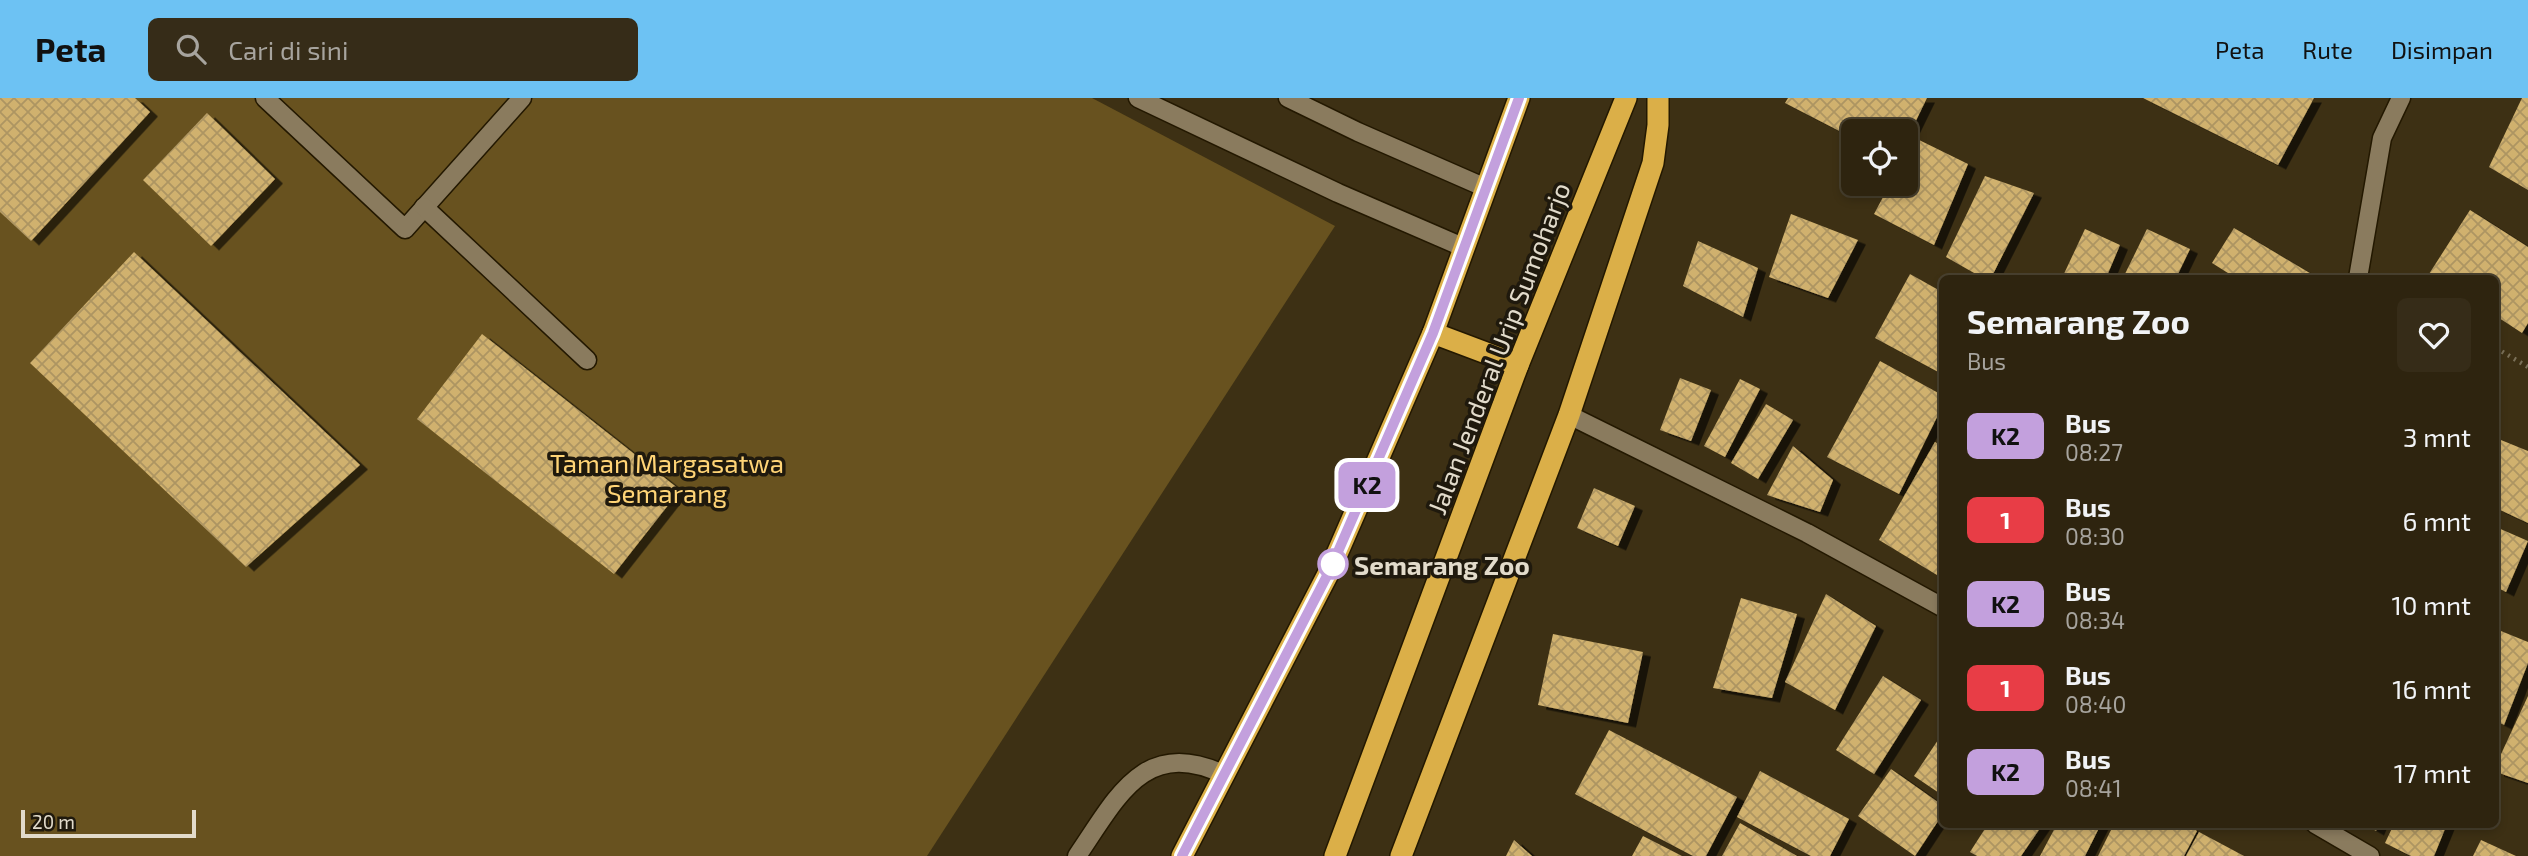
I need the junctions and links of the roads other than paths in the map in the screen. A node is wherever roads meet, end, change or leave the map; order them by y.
1 (265, 98) edge
2 (522, 98) edge
3 (1138, 98) edge
4 (1289, 98) edge
5 (1518, 98) edge
6 (1626, 98) edge
7 (1658, 98) edge
8 (2401, 98) edge
9 (1486, 188) junction
10 (424, 207) junction
11 (1465, 248) junction
12 (2359, 275) edge
13 (1433, 333) junction
14 (586, 360) dead end
15 (1518, 365) junction
16 (1569, 415) junction
17 (1939, 605) edge
18 (1225, 775) junction
19 (2322, 828) edge
20 (1077, 856) edge
21 (1182, 856) edge
22 (1335, 856) edge
23 (1401, 856) edge
24 (2370, 856) edge

1 - 10 street
2 - 10 street
3 - 11 street
4 - 9 street
5 - 9 highway
6 - 15 highway, Jalan Jenderal Urip Sumoharjo
7 - 16 highway
8 - 12 street
9 - 11 highway
10 - 14 street
11 - 13 highway
13 - 15 highway
13 - 18 highway
15 - 22 highway, Jalan Jenderal Urip Sumoharjo
16 - 17 street
16 - 23 highway
18 - 20 street
18 - 21 highway
19 - 24 street

